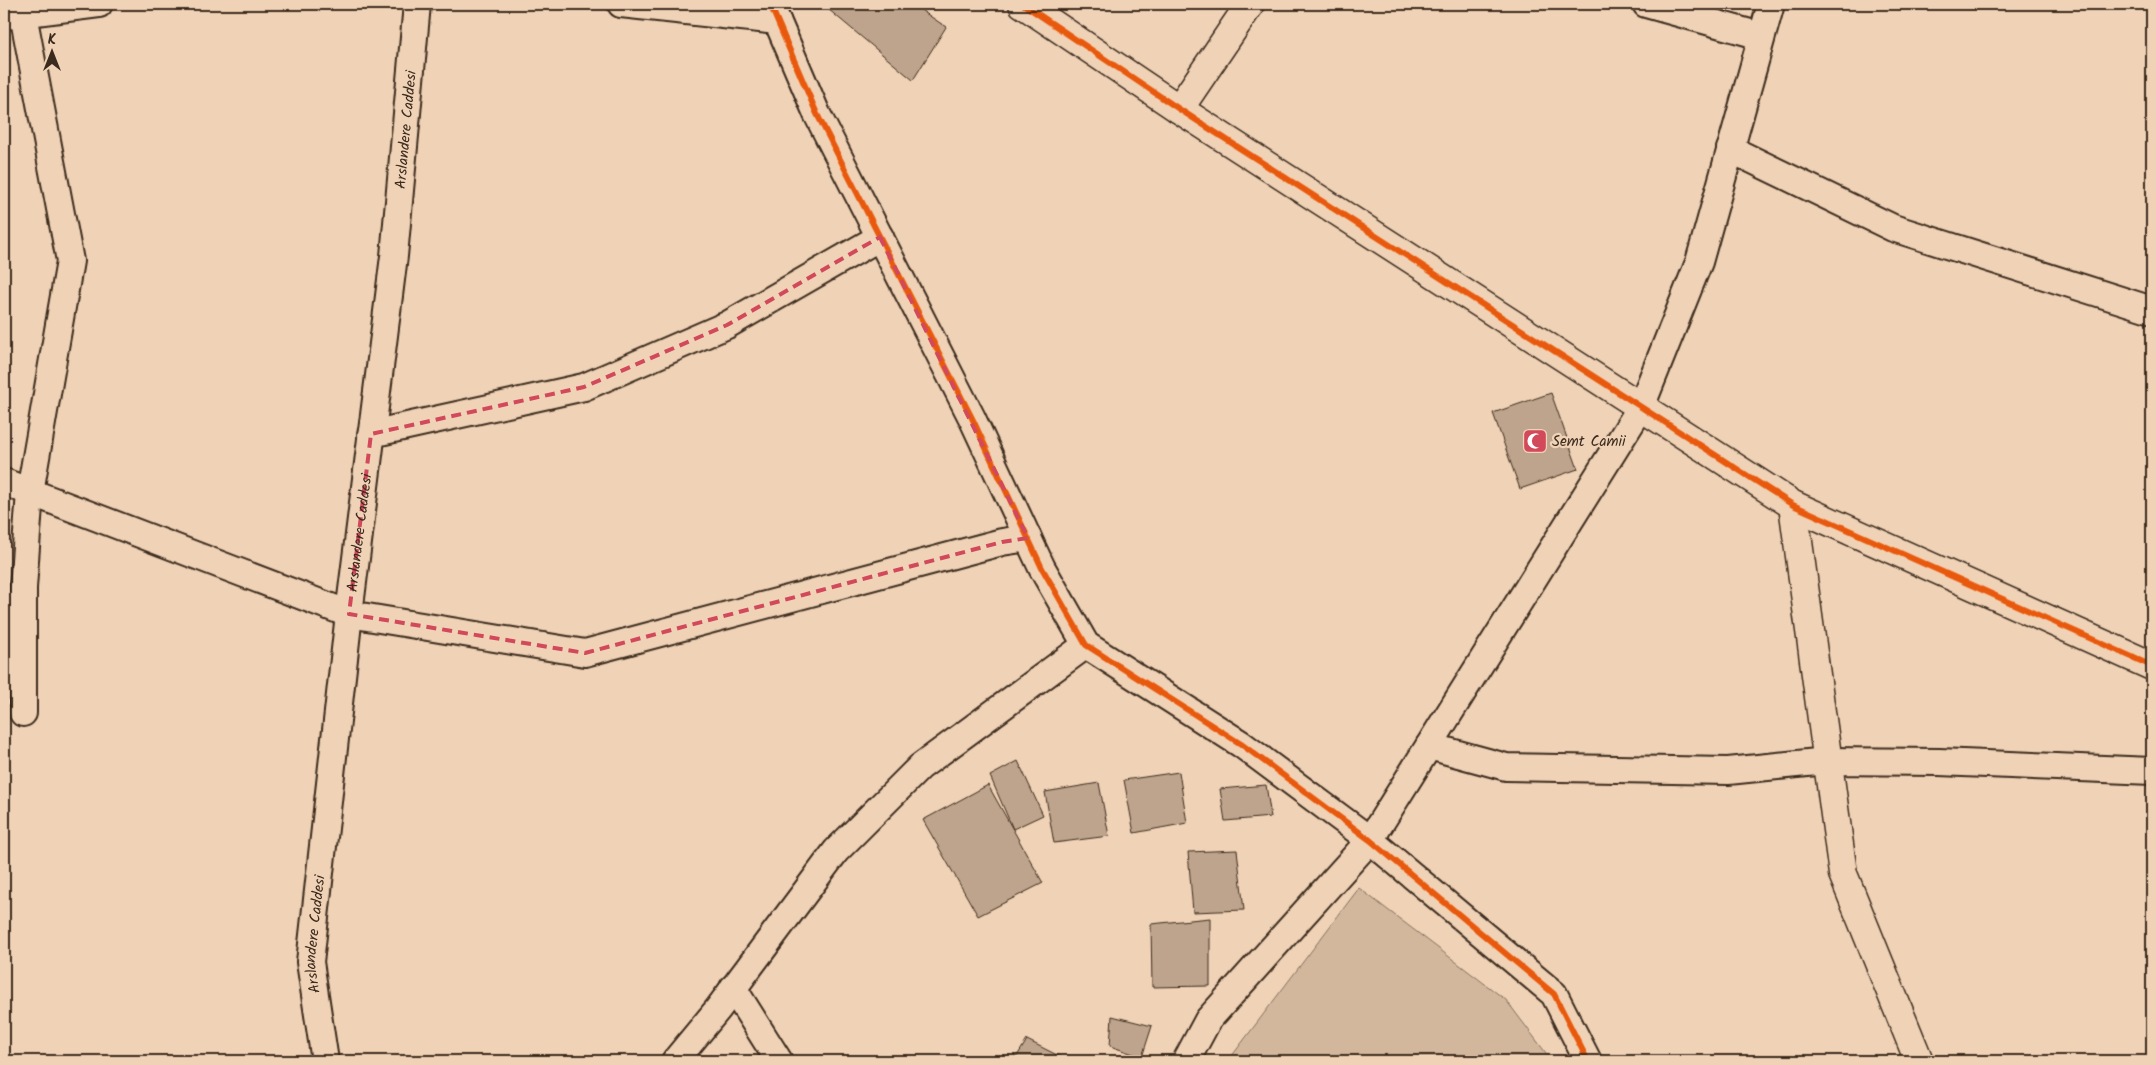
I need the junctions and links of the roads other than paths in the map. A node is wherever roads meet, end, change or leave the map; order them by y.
1 (99, 4) edge
2 (417, 4) edge
3 (621, 4) edge
4 (1023, 4) edge
5 (1250, 4) edge
6 (1646, 4) edge
7 (1771, 4) edge
8 (17, 11) edge
9 (774, 12) edge
10 (1761, 36) junction
11 (1179, 109) junction
12 (1730, 150) junction
13 (880, 237) junction
14 (2152, 310) edge
15 (1641, 407) junction
16 (372, 434) junction
17 (4, 482) edge
18 (30, 492) junction
19 (1793, 505) junction
20 (1028, 538) junction
21 (349, 614) junction
22 (1086, 645) junction
23 (2152, 666) edge
24 (23, 713) dead end
25 (1429, 746) junction
26 (1827, 761) junction
27 (2152, 771) edge
28 (1370, 840) junction
29 (733, 988) junction
30 (325, 1061) edge
31 (675, 1061) edge
32 (779, 1061) edge
33 (1186, 1061) edge
34 (1588, 1061) edge
35 (1919, 1061) edge

1 - 8 street
2 - 16 street, Arslandere Caddesi
3 - 9 street
4 - 11 street
5 - 11 street
6 - 10 street
7 - 10 street
8 - 18 street
9 - 13 street
10 - 12 street
11 - 15 street
12 - 14 street
12 - 15 street
13 - 16 street
13 - 20 street
15 - 19 street
15 - 25 street
16 - 21 street, Arslandere Caddesi
17 - 18 street
18 - 21 street
18 - 24 street
19 - 23 street
19 - 26 street
20 - 21 street
20 - 22 street
21 - 30 street, Arslandere Caddesi
22 - 28 street
22 - 29 street
25 - 26 street
25 - 28 street
26 - 27 street
26 - 35 street
28 - 33 street
28 - 34 street
29 - 31 street
29 - 32 street

